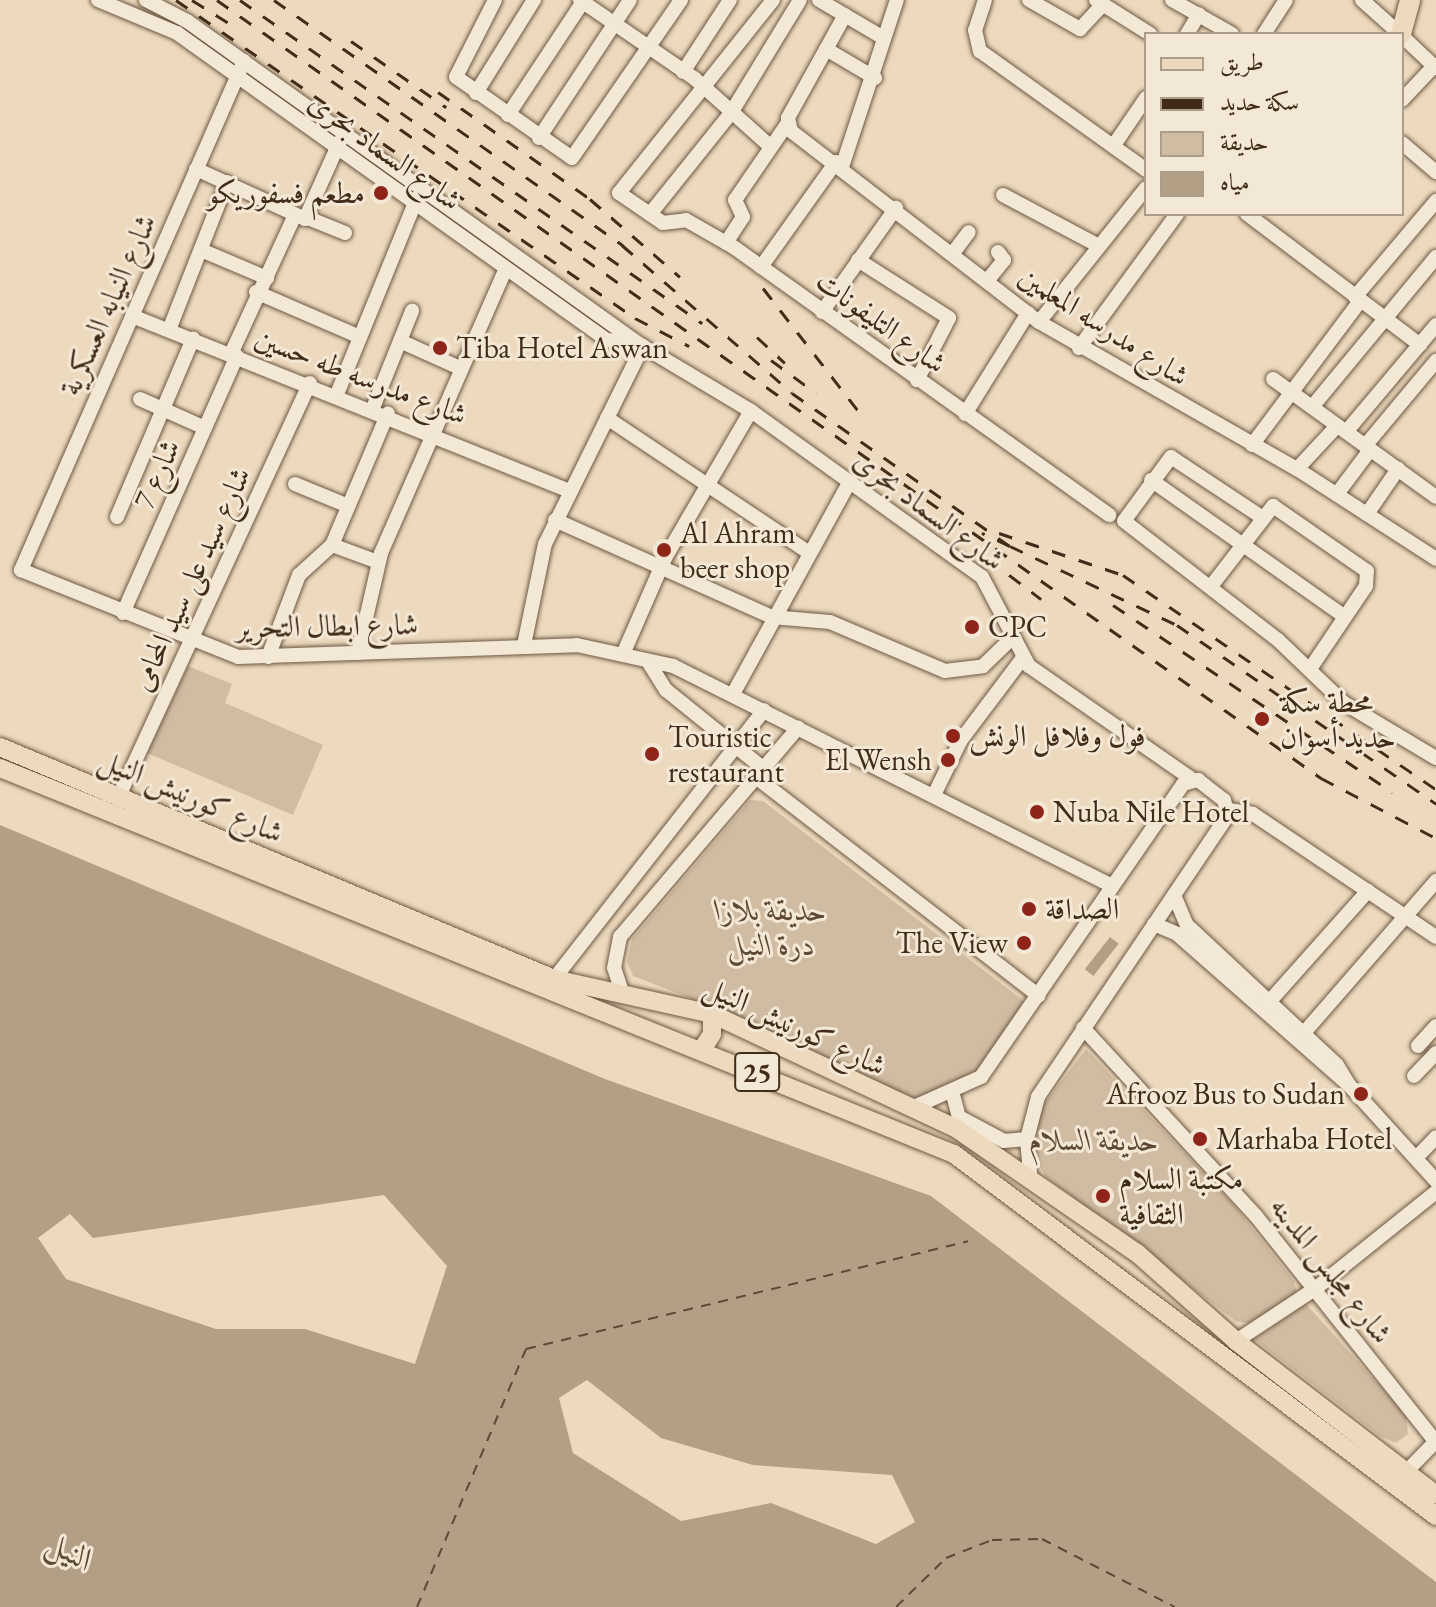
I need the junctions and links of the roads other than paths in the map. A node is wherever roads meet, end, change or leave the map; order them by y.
1 (98, 0) edge
2 (146, 0) edge
3 (495, 0) edge
4 (534, 0) edge
5 (630, 0) edge
6 (681, 0) edge
7 (730, 0) edge
8 (773, 0) edge
9 (800, 0) edge
10 (897, 0) edge
11 (985, 0) edge
12 (1029, 0) edge
13 (1172, 0) edge
14 (1286, 0) edge
15 (1362, 0) edge
16 (1410, 0) edge
17 (583, 1) edge
18 (825, 2) edge
19 (1099, 2) edge
20 (124, 4) edge
21 (1199, 14) junction
22 (845, 15) junction
23 (616, 23) junction
24 (1147, 32) edge
25 (1188, 32) edge
26 (1229, 32) edge
27 (1265, 32) edge
28 (1398, 32) edge
29 (1402, 32) edge
30 (882, 37) junction
31 (1404, 38) edge
32 (650, 46) junction
33 (826, 49) junction
34 (244, 61) junction
35 (1435, 67) edge
36 (683, 72) junction
37 (237, 75) junction
38 (875, 78) junction
39 (703, 87) junction
40 (476, 93) junction
41 (1404, 98) edge
42 (1144, 101) edge
43 (731, 113) junction
44 (508, 115) junction
45 (787, 124) junction
46 (343, 133) junction
47 (539, 138) junction
48 (1114, 145) junction
49 (1404, 145) edge
50 (771, 147) junction
51 (338, 148) junction
52 (839, 164) junction
53 (1144, 168) edge
54 (196, 169) junction
55 (1436, 172) edge
56 (227, 182) junction
57 (421, 190) junction
58 (1144, 190) edge
59 (1003, 195) dead end
60 (1436, 201) edge
61 (414, 205) junction
62 (896, 208) junction
63 (650, 214) junction
64 (1176, 216) edge
65 (1250, 216) edge
66 (301, 218) junction
67 (345, 233) dead end
68 (962, 233) dead end
69 (726, 243) junction
70 (1099, 246) junction
71 (201, 250) junction
72 (949, 250) junction
73 (998, 252) dead end
74 (1436, 257) edge
75 (858, 260) junction
76 (761, 267) junction
77 (505, 270) junction
78 (267, 278) junction
79 (987, 281) junction
80 (256, 292) junction
81 (1357, 299) junction
82 (412, 311) dead end
83 (822, 312) junction
84 (132, 316) junction
85 (1034, 318) junction
86 (1384, 319) junction
87 (1436, 325) edge
88 (169, 330) junction
89 (360, 337) junction
90 (193, 339) junction
91 (400, 341) junction
92 (641, 345) junction
93 (1420, 345) junction
94 (1079, 348) junction
95 (234, 355) junction
96 (1436, 361) edge
97 (460, 368) junction
98 (1273, 379) dead end
99 (917, 380) junction
100 (310, 383) junction
101 (1288, 390) junction
102 (337, 394) junction
103 (140, 399) dead end
104 (1312, 407) junction
105 (163, 409) junction
106 (380, 410) junction
107 (751, 411) junction
108 (965, 414) junction
109 (607, 418) junction
110 (205, 428) junction
111 (431, 429) junction
112 (1342, 429) junction
113 (1252, 445) junction
114 (1368, 448) junction
115 (1297, 469) junction
116 (1398, 469) junction
117 (1151, 480) junction
118 (849, 483) junction
119 (295, 484) dead end
120 (705, 487) junction
121 (570, 491) junction
122 (1337, 494) junction
123 (1436, 497) edge
124 (348, 506) junction
125 (1266, 513) junction
126 (1367, 514) junction
127 (1109, 515) dead end
128 (117, 517) dead end
129 (555, 520) junction
130 (332, 545) junction
131 (1241, 546) junction
132 (808, 552) junction
133 (1436, 559) edge
134 (378, 562) junction
135 (661, 568) junction
136 (21, 570) joint
137 (1212, 585) junction
138 (123, 613) junction
139 (772, 617) junction
140 (1345, 617) junction
141 (1012, 638) junction
142 (190, 643) junction
143 (524, 645) junction
144 (624, 652) junction
145 (358, 653) junction
146 (268, 657) junction
147 (1022, 659) junction
148 (649, 663) junction
149 (1310, 669) junction
150 (733, 694) junction
151 (764, 710) junction
152 (798, 728) junction
153 (0, 747) edge
154 (733, 748) junction
155 (1436, 758) edge
156 (0, 768) edge
157 (761, 774) junction
158 (1190, 778) junction
159 (935, 793) junction
160 (119, 796) junction
161 (1229, 810) junction
162 (1436, 881) edge
163 (1112, 886) junction
164 (1368, 891) junction
165 (1174, 895) junction
166 (1406, 916) junction
167 (1154, 924) junction
168 (1436, 937) edge
169 (554, 979) junction
170 (622, 992) junction
171 (1039, 996) junction
172 (1269, 1002) junction
173 (712, 1014) junction
174 (1436, 1026) edge
175 (1083, 1028) junction
176 (754, 1034) junction
177 (1303, 1034) junction
178 (1418, 1046) dead end
179 (701, 1051) junction
180 (1436, 1053) edge
181 (742, 1066) junction
182 (1414, 1076) dead end
183 (1349, 1085) junction
184 (953, 1095) junction
185 (912, 1108) junction
186 (1436, 1137) edge
187 (1027, 1139) junction
188 (1416, 1158) junction
189 (1030, 1177) junction
190 (1436, 1181) edge
191 (1436, 1192) edge
192 (1106, 1231) junction
193 (1109, 1265) junction
194 (1315, 1289) junction
195 (1236, 1341) junction
196 (1436, 1441) edge
197 (1406, 1472) junction
198 (1436, 1495) edge
199 (1436, 1516) edge

1 - 20 street, شارع السماد بحرى
2 - 34 street, شارع السماد بحرى
3 - 40 street
4 - 40 street
5 - 23 street
6 - 32 street
7 - 36 street
8 - 39 street
9 - 43 street
10 - 30 street
11 - 48 street
12 - 19 street
13 - 21 street
14 - 27 street
15 - 28 street
16 - 29 highway
17 - 23 street
17 - 44 street
18 - 22 street
19 - 24 street
20 - 37 street, شارع السماد بحرى
21 - 25 street
21 - 26 street
22 - 30 street
22 - 33 street
23 - 32 street
23 - 47 street
30 - 38 street
31 - 35 street
32 - 36 street
32 - 47 street
33 - 38 street
33 - 45 street
34 - 37 street, شارع النيابه العسكرية
34 - 46 street, شارع السماد بحرى
35 - 41 street
36 - 39 street
37 - 51 street, شارع السماد بحرى
37 - 54 street, شارع النيابه العسكرية
38 - 52 street
39 - 43 street
39 - 63 street, شارع التليفونات
40 - 44 street
42 - 48 street
43 - 50 street
43 - 63 street
44 - 47 street
45 - 50 street
45 - 52 street, شارع مدرسه المعلمين
46 - 51 street, شارع 7
46 - 57 street, شارع السماد بحرى
48 - 53 street
49 - 55 street
50 - 69 street
51 - 61 street, شارع السماد بحرى
51 - 66 street, شارع 7
52 - 62 street, شارع مدرسه المعلمين
52 - 76 street
54 - 56 street
54 - 84 street, شارع النيابه العسكرية
56 - 66 street
56 - 71 street
57 - 61 street
57 - 92 street, شارع السماد بحرى
58 - 70 street
59 - 70 street
60 - 81 street
61 - 77 street, شارع السماد بحرى
61 - 89 street
62 - 72 street, شارع مدرسه المعلمين
62 - 75 street
63 - 69 street, شارع التليفونات
64 - 94 street
65 - 81 street
66 - 67 street
66 - 78 street, شارع 7
68 - 72 street
69 - 76 street, شارع التليفونات
70 - 85 street
71 - 78 street
71 - 88 street
72 - 79 street, شارع مدرسه المعلمين
73 - 79 street
74 - 86 street
75 - 83 street
75 - 99 street
76 - 83 street, شارع التليفونات
77 - 92 street, شارع السماد بحرى
77 - 97 street
78 - 80 street, شارع 7
79 - 85 street, شارع مدرسه المعلمين
80 - 89 street
80 - 95 street, شارع 7
81 - 86 street
81 - 101 street
82 - 91 street
83 - 99 street, شارع التليفونات
84 - 88 street, شارع مدرسه طه حسين
84 - 136 street, شارع النيابه العسكرية
85 - 94 street, شارع مدرسه المعلمين
85 - 108 street
86 - 93 street
86 - 104 street
87 - 93 street
88 - 90 street, شارع مدرسه طه حسين
89 - 102 street
90 - 95 street, شارع مدرسه طه حسين
90 - 105 street
91 - 97 street
91 - 106 street
92 - 107 street, شارع السماد بحرى
92 - 109 street
93 - 112 street
94 - 113 street, شارع مدرسه المعلمين
95 - 100 street, شارع مدرسه طه حسين
95 - 110 street, شارع 7
96 - 114 street
97 - 111 street
98 - 101 street
99 - 108 street, شارع التليفونات
100 - 102 street, شارع مدرسه طه حسين
100 - 142 street, شارع سيد على سيد المحامى
101 - 104 street
101 - 113 street
102 - 106 street, شارع مدرسه طه حسين
103 - 105 street
104 - 112 street
105 - 110 street
105 - 128 street
106 - 111 street, شارع مدرسه طه حسين
106 - 124 street
107 - 118 street, شارع السماد بحرى
107 - 120 street
108 - 127 street, شارع التليفونات
109 - 120 street
109 - 121 street
110 - 138 street, شارع 7
111 - 121 street, شارع مدرسه طه حسين
111 - 134 street
112 - 114 street
112 - 115 street
113 - 115 street, شارع مدرسه المعلمين
114 - 116 street
114 - 122 street
115 - 122 street, شارع مدرسه المعلمين
116 - 123 street
116 - 126 street
117 - 125 street
117 - 131 street
117 - 137 street
118 - 132 street
118 - 141 street, شارع السماد بحرى
119 - 124 street
120 - 132 street
120 - 135 street
121 - 129 street
122 - 126 street, شارع مدرسه المعلمين
124 - 130 street
125 - 131 street
125 - 140 street
126 - 133 street, شارع مدرسه المعلمين
129 - 135 street
129 - 143 street
130 - 134 street
130 - 146 street
131 - 137 street
131 - 140 street
132 - 139 street
134 - 145 street
135 - 139 street
135 - 144 street
136 - 138 street, شارع ابطال التحرير
137 - 149 street
138 - 142 street, شارع ابطال التحرير
139 - 141 street
139 - 150 street
140 - 149 street
141 - 147 street, شارع السماد بحرى
142 - 146 street, شارع ابطال التحرير
142 - 160 street, شارع سيد على سيد المحامى
143 - 144 street, شارع ابطال التحرير
143 - 145 street, شارع ابطال التحرير
144 - 148 street, شارع ابطال التحرير
145 - 146 street, شارع ابطال التحرير
147 - 158 street, شارع السماد بحرى
147 - 159 street
148 - 150 street, شارع ابطال التحرير
148 - 154 street
149 - 155 street
150 - 151 street, شارع ابطال التحرير
151 - 152 street, شارع ابطال التحرير
151 - 154 street
152 - 157 street
152 - 159 street, شارع ابطال التحرير
153 - 160 main road, شارع كورنيش النيل / 25
154 - 157 street
154 - 169 street
156 - 179 main road, شارع كورنيش النيل / 25
157 - 170 street
157 - 171 street
158 - 161 street, شارع السماد بحرى
158 - 163 street
159 - 163 street, شارع ابطال التحرير
160 - 169 main road, شارع كورنيش النيل / 25
161 - 164 street
161 - 165 street
162 - 166 street
163 - 171 street
164 - 166 street
164 - 172 street
165 - 167 street
165 - 172 street
166 - 168 street
166 - 177 street
167 - 175 street
167 - 183 street
169 - 170 main road, شارع كورنيش النيل / 25
170 - 173 main road, شارع كورنيش النيل / 25
171 - 184 street
172 - 177 street
173 - 176 main road, شارع كورنيش النيل / 25
173 - 179 main road
174 - 178 street
175 - 187 street
175 - 194 street, شارع مجلس المدينه
176 - 181 main road
176 - 185 main road, شارع كورنيش النيل / 25
177 - 183 street
179 - 181 main road, شارع كورنيش النيل / 25
180 - 182 street
181 - 193 main road, شارع كورنيش النيل / 25
183 - 188 street
184 - 185 street
184 - 187 street
185 - 189 main road, شارع كورنيش النيل / 25
186 - 188 street
187 - 189 street
188 - 190 street
189 - 192 main road, شارع كورنيش النيل / 25
191 - 194 street
192 - 193 main road
192 - 195 main road, شارع كورنيش النيل / 25
193 - 199 main road, شارع كورنيش النيل / 25
194 - 195 street
194 - 196 street, شارع مجلس المدينه
195 - 197 main road, شارع كورنيش النيل / 25
196 - 197 street
197 - 198 main road, شارع كورنيش النيل / 25

